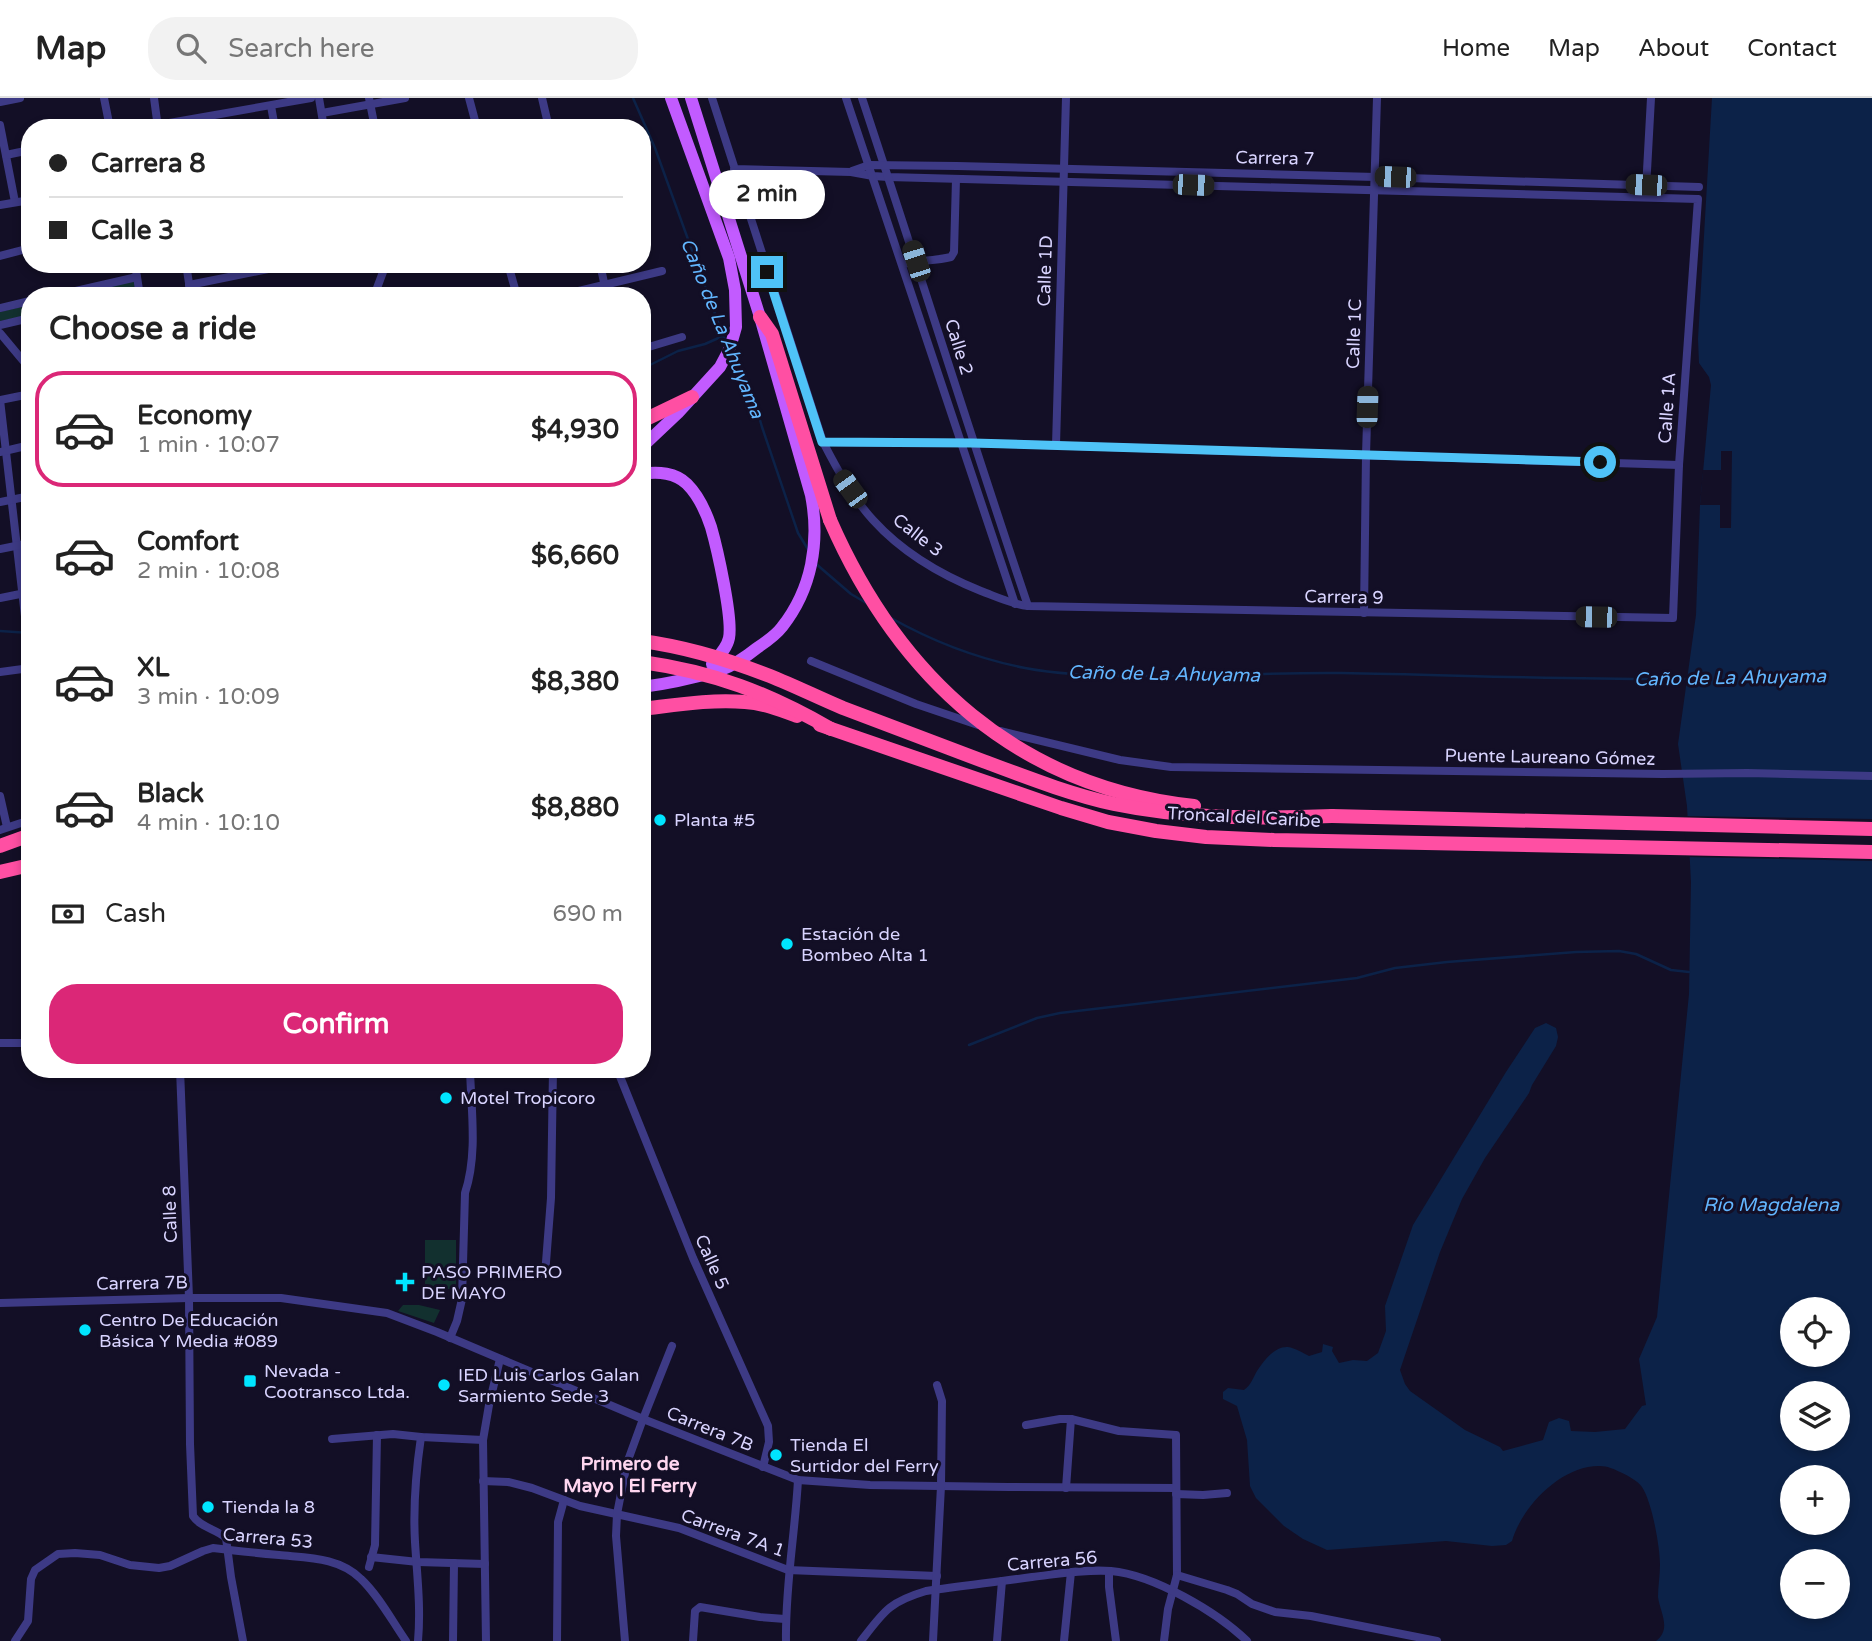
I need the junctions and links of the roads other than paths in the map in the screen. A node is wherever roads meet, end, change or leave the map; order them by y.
1 (20, 98) edge
2 (104, 98) edge
3 (154, 98) edge
4 (311, 98) edge
5 (319, 98) edge
6 (405, 98) edge
7 (469, 98) edge
8 (542, 98) edge
9 (671, 98) edge
10 (691, 98) edge
11 (712, 98) edge
12 (846, 98) edge
13 (862, 98) edge
14 (1066, 98) edge
15 (1377, 98) edge
16 (1651, 98) edge
17 (370, 101) edge
18 (0, 102) edge
19 (271, 106) junction
20 (322, 113) junction
21 (204, 117) joint
22 (108, 119) edge
23 (157, 119) edge
24 (194, 119) edge
25 (273, 119) edge
26 (323, 119) edge
27 (373, 119) edge
28 (475, 119) edge
29 (547, 119) edge
30 (0, 125) edge
31 (21, 152) edge
32 (6, 155) junction
33 (869, 165) junction
34 (884, 165) junction
35 (734, 169) junction
36 (1064, 169) junction
37 (851, 172) junction
38 (873, 176) junction
39 (888, 177) junction
40 (1376, 177) junction
41 (956, 178) junction
42 (1063, 181) junction
43 (1646, 185) junction
44 (1699, 187) dead end
45 (1375, 190) junction
46 (1645, 198) junction
47 (1698, 200) joint
48 (21, 201) edge
49 (15, 202) junction
50 (0, 205) edge
51 (21, 250) edge
52 (0, 256) edge
53 (916, 261) junction
54 (903, 264) junction
55 (662, 271) dead end
56 (136, 273) edge
57 (187, 273) edge
58 (246, 273) edge
59 (602, 273) edge
60 (236, 275) joint
61 (137, 277) junction
62 (604, 284) junction
63 (189, 285) joint
64 (93, 287) edge
65 (139, 287) edge
66 (592, 287) edge
67 (605, 287) edge
68 (21, 303) edge
69 (0, 308) edge
70 (760, 317) junction
71 (21, 320) edge
72 (0, 325) edge
73 (0, 333) edge
74 (682, 337) dead end
75 (651, 346) edge
76 (12, 347) junction
77 (0, 350) edge
78 (21, 358) edge
79 (21, 396) edge
80 (692, 397) junction
81 (0, 400) edge
82 (651, 417) edge
83 (651, 438) edge
84 (822, 442) junction
85 (961, 443) junction
86 (973, 443) junction
87 (1056, 445) junction
88 (21, 448) edge
89 (3, 451) edge
90 (1366, 455) junction
91 (1679, 465) junction
92 (651, 473) edge
93 (21, 498) edge
94 (10, 501) junction
95 (0, 502) edge
96 (21, 545) edge
97 (16, 546) junction
98 (0, 549) edge
99 (21, 570) edge
100 (21, 594) edge
101 (0, 598) edge
102 (1015, 604) junction
103 (1028, 606) junction
104 (1364, 613) junction
105 (1673, 618) joint
106 (651, 642) edge
107 (651, 663) edge
108 (814, 663) dead end
109 (21, 671) edge
110 (0, 672) edge
111 (701, 674) junction
112 (651, 685) edge
113 (651, 708) edge
114 (831, 729) junction
115 (1872, 776) edge
116 (0, 796) edge
117 (1332, 816) junction
118 (21, 823) edge
119 (1872, 828) edge
120 (3, 829) edge
121 (21, 838) edge
122 (0, 846) edge
123 (1872, 852) edge
124 (21, 867) edge
125 (0, 872) edge
126 (0, 1043) edge
127 (21, 1043) edge
128 (180, 1078) edge
129 (470, 1078) edge
130 (554, 1078) edge
131 (621, 1078) edge
132 (545, 1275) dead end
133 (189, 1298) junction
134 (0, 1303) edge
135 (450, 1338) junction
136 (672, 1346) dead end
137 (500, 1359) junction
138 (937, 1385) dead end
139 (643, 1419) junction
140 (1071, 1419) junction
141 (1026, 1425) dead end
142 (377, 1435) junction
143 (421, 1437) junction
144 (332, 1439) dead end
145 (483, 1440) junction
146 (763, 1467) junction
147 (798, 1480) junction
148 (483, 1481) junction
149 (941, 1486) junction
150 (1066, 1488) junction
151 (1176, 1491) junction
152 (1227, 1493) dead end
153 (564, 1500) junction
154 (617, 1514) junction
155 (227, 1550) junction
156 (371, 1557) junction
157 (418, 1562) junction
158 (454, 1563) junction
159 (485, 1564) junction
160 (369, 1567) dead end
161 (788, 1570) junction
162 (1109, 1571) junction
163 (1071, 1572) junction
164 (937, 1576) junction
165 (1177, 1576) junction
166 (1002, 1581) junction
167 (937, 1590) junction
168 (1172, 1592) junction
169 (785, 1619) junction
170 (15, 1641) edge
171 (243, 1641) edge
172 (406, 1641) edge
173 (418, 1641) edge
174 (453, 1641) edge
175 (486, 1641) edge
176 (557, 1641) edge
177 (625, 1641) edge
178 (693, 1641) edge
179 (786, 1641) edge
180 (861, 1641) edge
181 (933, 1641) edge
182 (997, 1641) edge
183 (1064, 1641) edge
184 (1116, 1641) edge
185 (1164, 1641) edge
186 (1247, 1641) edge
187 (1437, 1641) edge

1 - 18 street
2 - 22 street
3 - 23 street
4 - 19 street
5 - 20 street
6 - 17 street
7 - 28 street
8 - 29 street
9 - 80 main road
10 - 70 main road
11 - 35 street, Calle 3
12 - 33 street, Calle 2
13 - 34 street, Calle 2
14 - 36 street, Calle 1D
15 - 40 street, Calle 1C
16 - 43 street
17 - 20 street
17 - 27 street
19 - 21 street
19 - 25 street
20 - 26 street
21 - 24 street
30 - 32 street
31 - 32 street
32 - 49 street
33 - 34 street, Carrera 7
33 - 37 street, Carrera 7
33 - 38 street, Calle 2
34 - 36 street, Carrera 7
34 - 39 street, Calle 2
35 - 37 street, Carrera 7
35 - 84 street, Calle 3
36 - 40 street, Carrera 7
36 - 42 street, Calle 1D
37 - 38 street, Carrera 7
38 - 39 street, Carrera 7
38 - 54 street, Calle 2
39 - 41 street, Carrera 7
39 - 53 street, Calle 2
40 - 43 street, Carrera 7
40 - 45 street, Calle 1C
41 - 42 street, Carrera 7
41 - 53 street
42 - 45 street, Carrera 7
42 - 87 street, Calle 1D
43 - 44 street, Carrera 7
43 - 46 street
45 - 46 street, Carrera 7
45 - 90 street, Calle 1C
46 - 47 street, Carrera 7
47 - 91 street, Calle 1A
48 - 49 street
49 - 50 street
51 - 52 street
53 - 54 street
53 - 86 street, Calle 2
54 - 85 street, Calle 2
55 - 62 street
56 - 61 street
57 - 63 street
58 - 60 street
59 - 62 street
60 - 63 street
61 - 64 street
61 - 65 street
62 - 66 street
62 - 67 street
68 - 69 street
70 - 111 main road
70 - 117 highway, bridge
71 - 72 street
73 - 76 street
74 - 75 street
76 - 77 street
76 - 78 street
79 - 81 street
80 - 82 highway
80 - 83 main road
81 - 89 street
84 - 85 street
84 - 102 street, Calle 3
85 - 86 street
85 - 102 street, Calle 2
86 - 87 street
86 - 103 street, Calle 2
87 - 90 street
88 - 89 street
89 - 94 street
90 - 91 street
90 - 104 street, Calle 1C
91 - 105 street, Calle 1A
92 - 111 main road
93 - 94 street
94 - 95 street
94 - 97 street
96 - 97 street
97 - 98 street
97 - 99 street
100 - 101 street
102 - 103 street, Carrera 9
103 - 104 street, Carrera 9
104 - 105 street, Carrera 9
106 - 117 highway, Troncal del Caribe, bridge
107 - 114 highway, Troncal del Caribe, bridge
108 - 115 street, Puente Laureano Gómez
109 - 110 street
111 - 112 main road
113 - 114 highway, bridge
114 - 123 highway, Troncal del Caribe
116 - 120 street
117 - 119 highway, Troncal del Caribe
118 - 120 street
121 - 122 highway
124 - 125 highway
126 - 127 street
128 - 133 street, Calle 8
129 - 135 street
130 - 132 street
131 - 146 street, Calle 5
133 - 134 street, Carrera 7B
133 - 135 street, Carrera 7B
133 - 155 street, Calle 8
135 - 137 street, Carrera 7B
136 - 139 street
137 - 139 street, Carrera 7B
137 - 145 street
138 - 149 street
139 - 146 street, Carrera 7B
139 - 154 street
140 - 141 street
140 - 150 street
140 - 151 street
142 - 143 street
142 - 144 street
142 - 156 street
143 - 145 street
143 - 157 street
145 - 148 street
146 - 147 street, Carrera 7B
147 - 149 street, Carrera 7B
147 - 161 street
148 - 153 street, Carrera 7A 1
148 - 159 street
149 - 150 street, Carrera 7B
149 - 164 street
150 - 151 street, Carrera 7B
151 - 152 street, Carrera 7B
151 - 165 street
153 - 154 street, Carrera 7A 1
153 - 176 street
154 - 161 street, Carrera 7A 1
154 - 177 street
155 - 170 street, Carrera 53
155 - 171 street
155 - 172 street, Carrera 53
156 - 157 street
156 - 160 street
157 - 158 street
157 - 173 street
158 - 159 street
158 - 174 street
159 - 175 street
161 - 164 street, Carrera 7A 1
161 - 169 street
162 - 163 street, Carrera 56
162 - 168 street, Carrera 56
162 - 184 street
163 - 166 street, Carrera 56
163 - 183 street
164 - 167 street
165 - 168 street
165 - 187 street
166 - 167 street, Carrera 56
166 - 182 street
167 - 180 street, Carrera 56
167 - 181 street
168 - 185 street
168 - 186 street, Carrera 56
169 - 178 street
169 - 179 street

